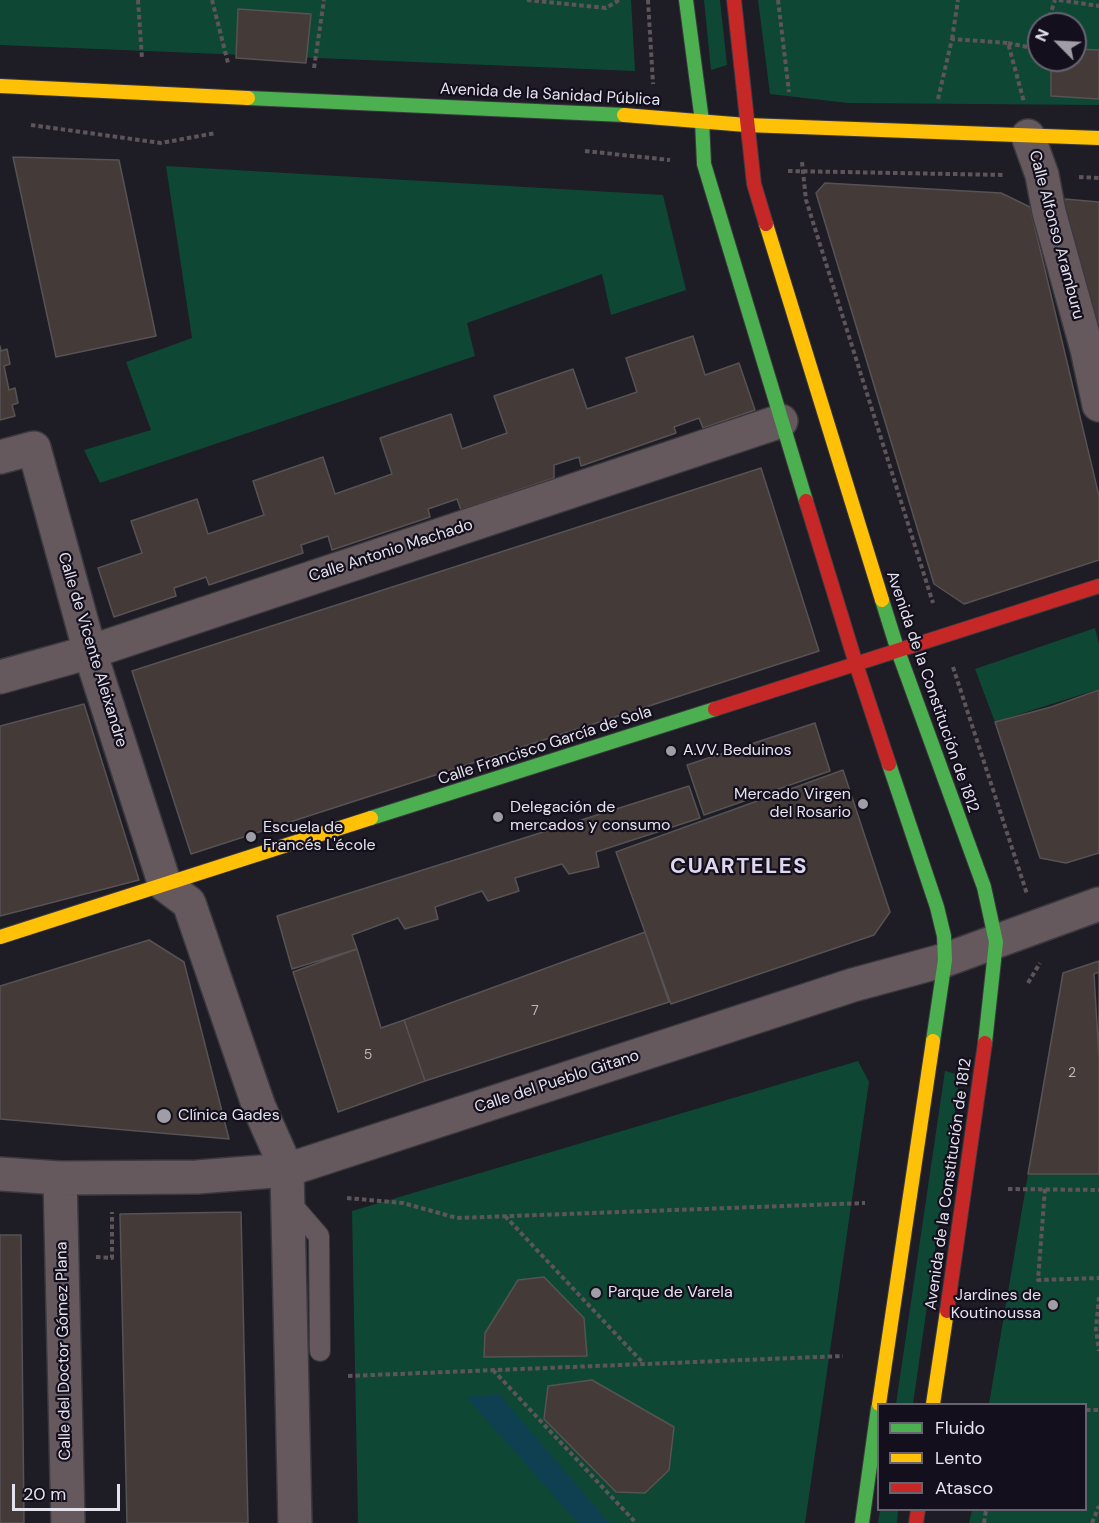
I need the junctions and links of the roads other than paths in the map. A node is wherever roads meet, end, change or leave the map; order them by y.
1 (686, 0) edge
2 (734, 0) edge
3 (0, 86) edge
4 (702, 121) junction
5 (746, 125) junction
6 (1028, 136) junction
7 (1099, 138) edge
8 (1099, 405) edge
9 (782, 421) junction
10 (0, 456) edge
11 (1099, 586) edge
12 (898, 651) junction
13 (90, 652) junction
14 (856, 664) junction
15 (0, 677) edge
16 (165, 885) junction
17 (1099, 904) edge
18 (0, 937) edge
19 (996, 942) junction
20 (945, 960) junction
21 (0, 1174) edge
22 (60, 1178) junction
23 (287, 1185) junction
24 (320, 1351) dead end
25 (879, 1403) edge
26 (933, 1403) edge
27 (877, 1420) edge
28 (68, 1523) edge
29 (295, 1523) edge
30 (862, 1523) edge

1 - 4 street
2 - 5 street, Avenida de la Constitución de 1812
3 - 4 street, Avenida de la Sanidad Pública
4 - 5 street, Avenida de la Sanidad Pública
4 - 9 street
5 - 6 street, Avenida de la Sanidad Pública
5 - 12 street, Avenida de la Constitución de 1812
6 - 7 street, Avenida de la Sanidad Pública
6 - 8 street, Calle Alfonso Aramburu
9 - 13 street, Calle Antonio Machado
9 - 14 street
10 - 13 street, Calle de Vicente Aleixandre
11 - 12 street, Calle Francisco García de Sola
12 - 14 street, Calle Francisco García de Sola
12 - 19 street, Avenida de la Constitución de 1812
13 - 15 street, Calle Antonio Machado
13 - 16 street, Calle de Vicente Aleixandre
14 - 16 street, Calle Francisco García de Sola
14 - 20 street
16 - 18 street, Calle Francisco García de Sola
16 - 23 street
17 - 19 street, Calle del Pueblo Gitano
19 - 20 street, Calle del Pueblo Gitano
19 - 26 street, Avenida de la Constitución de 1812
20 - 23 street, Calle del Pueblo Gitano
20 - 25 street
21 - 22 street, Calle del Pueblo Gitano
22 - 23 street, Calle del Pueblo Gitano
22 - 28 street, Calle del Doctor Gómez Plana
23 - 24 lane
23 - 29 street
27 - 30 street

